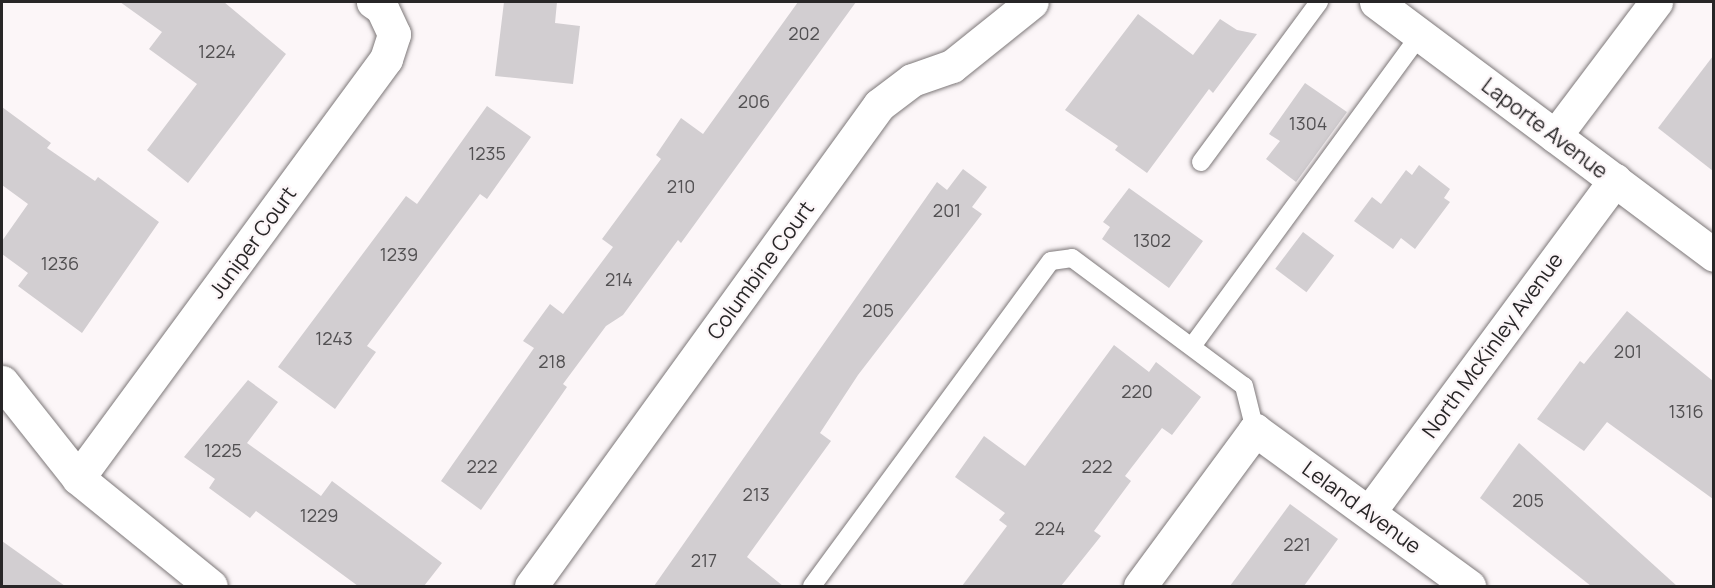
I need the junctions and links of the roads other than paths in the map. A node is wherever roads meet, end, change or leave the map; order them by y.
1 (373, 2) edge
2 (1032, 2) edge
3 (1319, 2) edge
4 (1376, 2) edge
5 (1656, 2) edge
6 (1421, 34) junction
7 (1555, 136) junction
8 (1201, 162) dead end
9 (1615, 180) junction
10 (1713, 255) edge
11 (1193, 345) junction
12 (2, 382) edge
13 (1255, 429) junction
14 (78, 478) junction
15 (1370, 512) junction
16 (1462, 584) edge
17 (211, 586) edge
18 (531, 586) edge
19 (812, 586) edge
20 (1140, 586) edge

1 - 14 street, Juniper Court
2 - 18 street, Columbine Court
3 - 8 lane
4 - 6 street, Laporte Avenue
5 - 7 street
6 - 7 street, Laporte Avenue
6 - 11 lane
7 - 9 street, Laporte Avenue
9 - 10 street, Laporte Avenue
9 - 15 street, North McKinley Avenue
11 - 13 lane
11 - 19 lane
12 - 14 street
13 - 15 street, Leland Avenue
13 - 20 street
14 - 17 street
15 - 16 street, Leland Avenue

